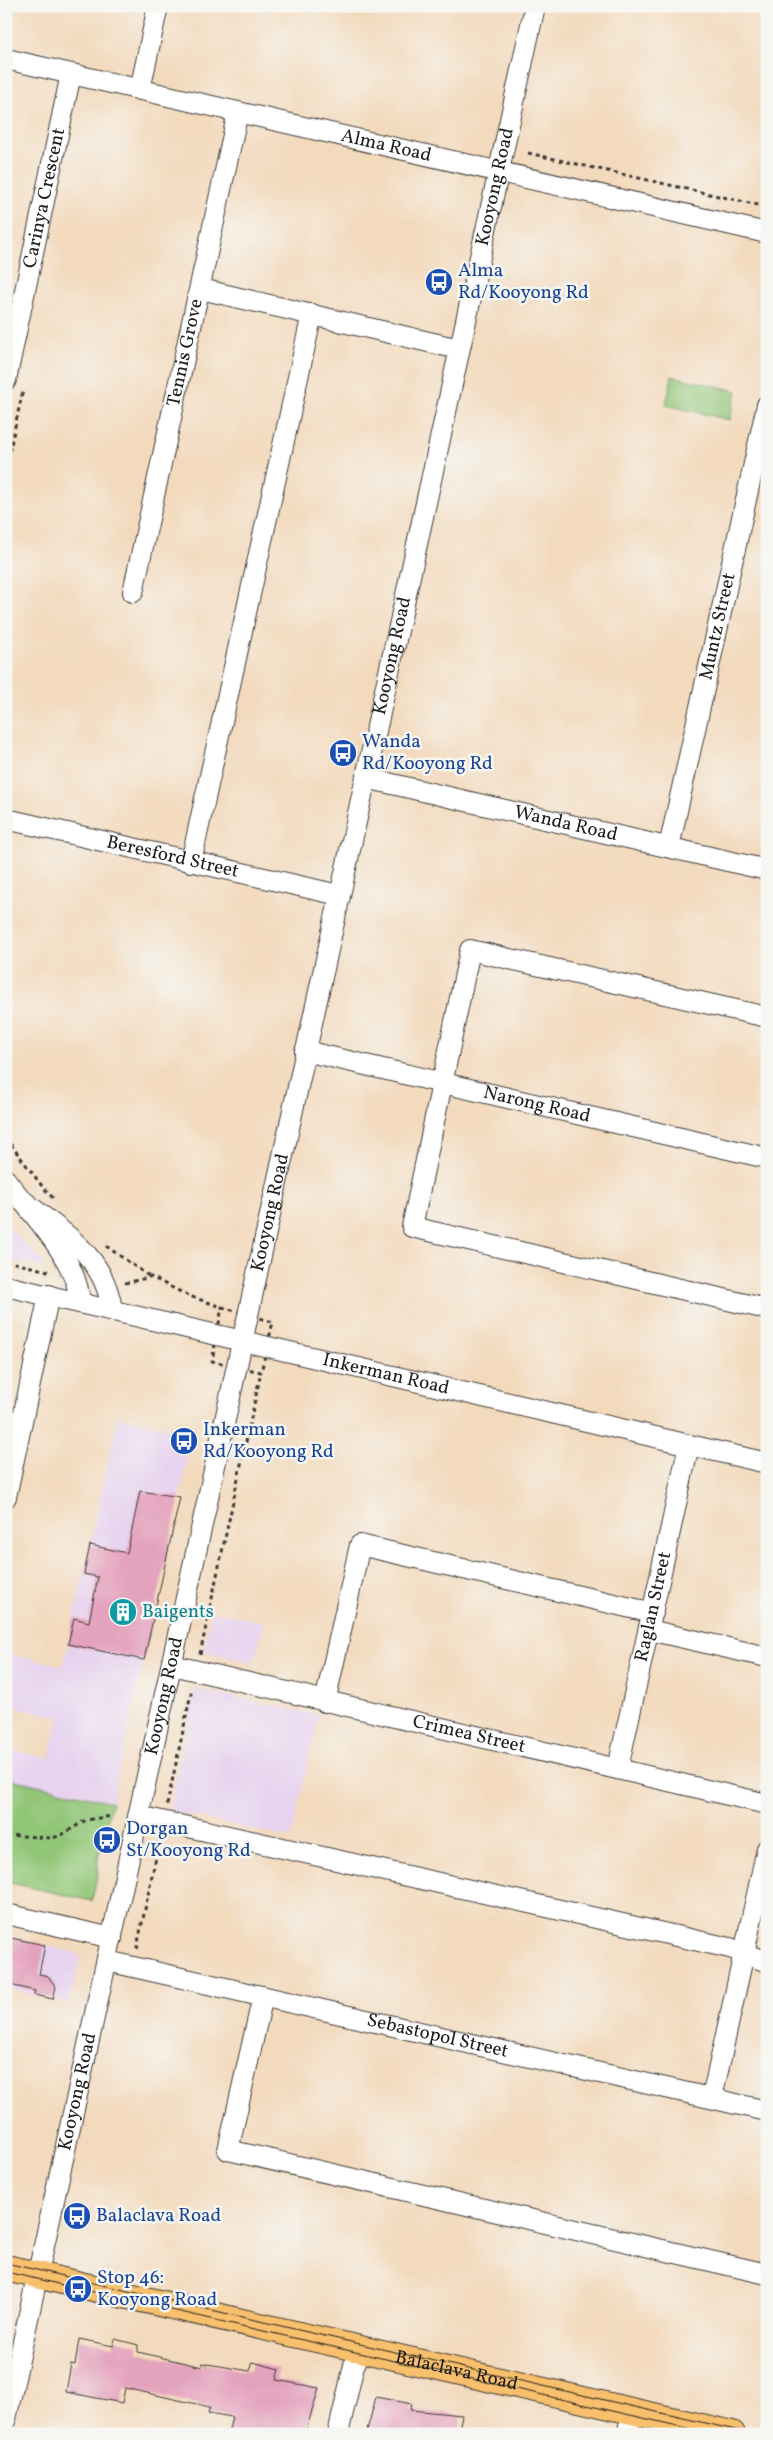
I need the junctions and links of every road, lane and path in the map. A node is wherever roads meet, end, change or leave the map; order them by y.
1 (158, 6) edge
2 (535, 6) edge
3 (6, 59) edge
4 (71, 74) junction
5 (140, 90) junction
6 (238, 112) junction
7 (528, 152) dead end
8 (500, 171) junction
9 (767, 207) edge
10 (767, 233) edge
11 (201, 288) junction
12 (312, 314) junction
13 (460, 349) junction
14 (6, 380) edge
15 (767, 404) edge
16 (133, 592) dead end
17 (366, 778) junction
18 (6, 819) edge
19 (669, 847) junction
20 (191, 862) junction
21 (767, 870) edge
22 (340, 895) junction
23 (767, 1016) edge
24 (305, 1051) junction
25 (443, 1082) junction
26 (6, 1138) edge
27 (767, 1158) edge
28 (6, 1180) edge
29 (21, 1200) junction
30 (61, 1206) dead end
31 (102, 1243) dead end
32 (151, 1277) dead end
33 (6, 1286) edge
34 (49, 1295) junction
35 (80, 1302) junction
36 (767, 1309) edge
37 (112, 1310) junction
38 (242, 1341) junction
39 (689, 1445) junction
40 (767, 1463) edge
41 (6, 1497) edge
42 (651, 1621) junction
43 (767, 1657) edge
44 (172, 1665) junction
45 (325, 1702) junction
46 (618, 1768) junction
47 (767, 1804) edge
48 (112, 1816) dead end
49 (139, 1816) junction
50 (6, 1834) edge
51 (767, 1849) edge
52 (6, 1914) edge
53 (112, 1938) junction
54 (744, 1954) junction
55 (107, 1961) junction
56 (767, 1962) edge
57 (263, 1996) junction
58 (712, 2098) junction
59 (767, 2111) edge
60 (6, 2268) edge
61 (767, 2274) edge
62 (39, 2275) junction
63 (358, 2348) junction
64 (6, 2419) edge
65 (630, 2422) edge
66 (338, 2434) edge
67 (732, 2434) edge

1 - 5 street
2 - 8 street, Kooyong Road
3 - 4 street, Alma Road
4 - 5 street, Alma Road
4 - 14 street, Carinya Crescent
5 - 6 street, Alma Road
6 - 8 street, Alma Road
6 - 11 street, Tennis Grove
7 - 9 path
8 - 10 street, Alma Road
8 - 13 street, Kooyong Road
11 - 12 street
11 - 16 street, Tennis Grove
12 - 13 street
12 - 20 street
13 - 17 street, Kooyong Road
15 - 19 street, Muntz Street
17 - 19 street, Wanda Road
17 - 22 street, Kooyong Road
18 - 20 street, Beresford Street
19 - 21 street, Wanda Road
20 - 22 street, Beresford Street
22 - 24 street, Kooyong Road
23 - 25 street
24 - 25 street, Narong Road
24 - 38 street, Kooyong Road
25 - 27 street, Narong Road
25 - 36 street
26 - 30 path
28 - 29 street
29 - 35 street
29 - 37 street
31 - 32 path
33 - 34 street, Inkerman Road
34 - 35 street, Inkerman Road
34 - 41 street
35 - 37 street, Inkerman Road
37 - 38 street, Inkerman Road
38 - 39 street, Inkerman Road
38 - 44 street, Kooyong Road
39 - 40 street, Inkerman Road
39 - 42 street, Raglan Street
42 - 43 street
42 - 45 street
42 - 46 street, Raglan Street
44 - 45 street, Crimea Street
44 - 49 street, Kooyong Road
45 - 46 street, Crimea Street
46 - 47 street, Crimea Street
48 - 50 path
49 - 53 street, Kooyong Road
49 - 54 street
51 - 54 street
52 - 53 street
53 - 55 street, Kooyong Road
54 - 56 street
54 - 58 street
55 - 57 street, Sebastopol Street
55 - 62 street, Kooyong Road
57 - 58 street, Sebastopol Street
57 - 61 street
58 - 59 street, Sebastopol Street
60 - 62 main road, Balaclava Road
62 - 63 main road, Balaclava Road
62 - 64 street, Kooyong Road
63 - 65 main road, Balaclava Road
63 - 66 street
65 - 67 main road, Balaclava Road

